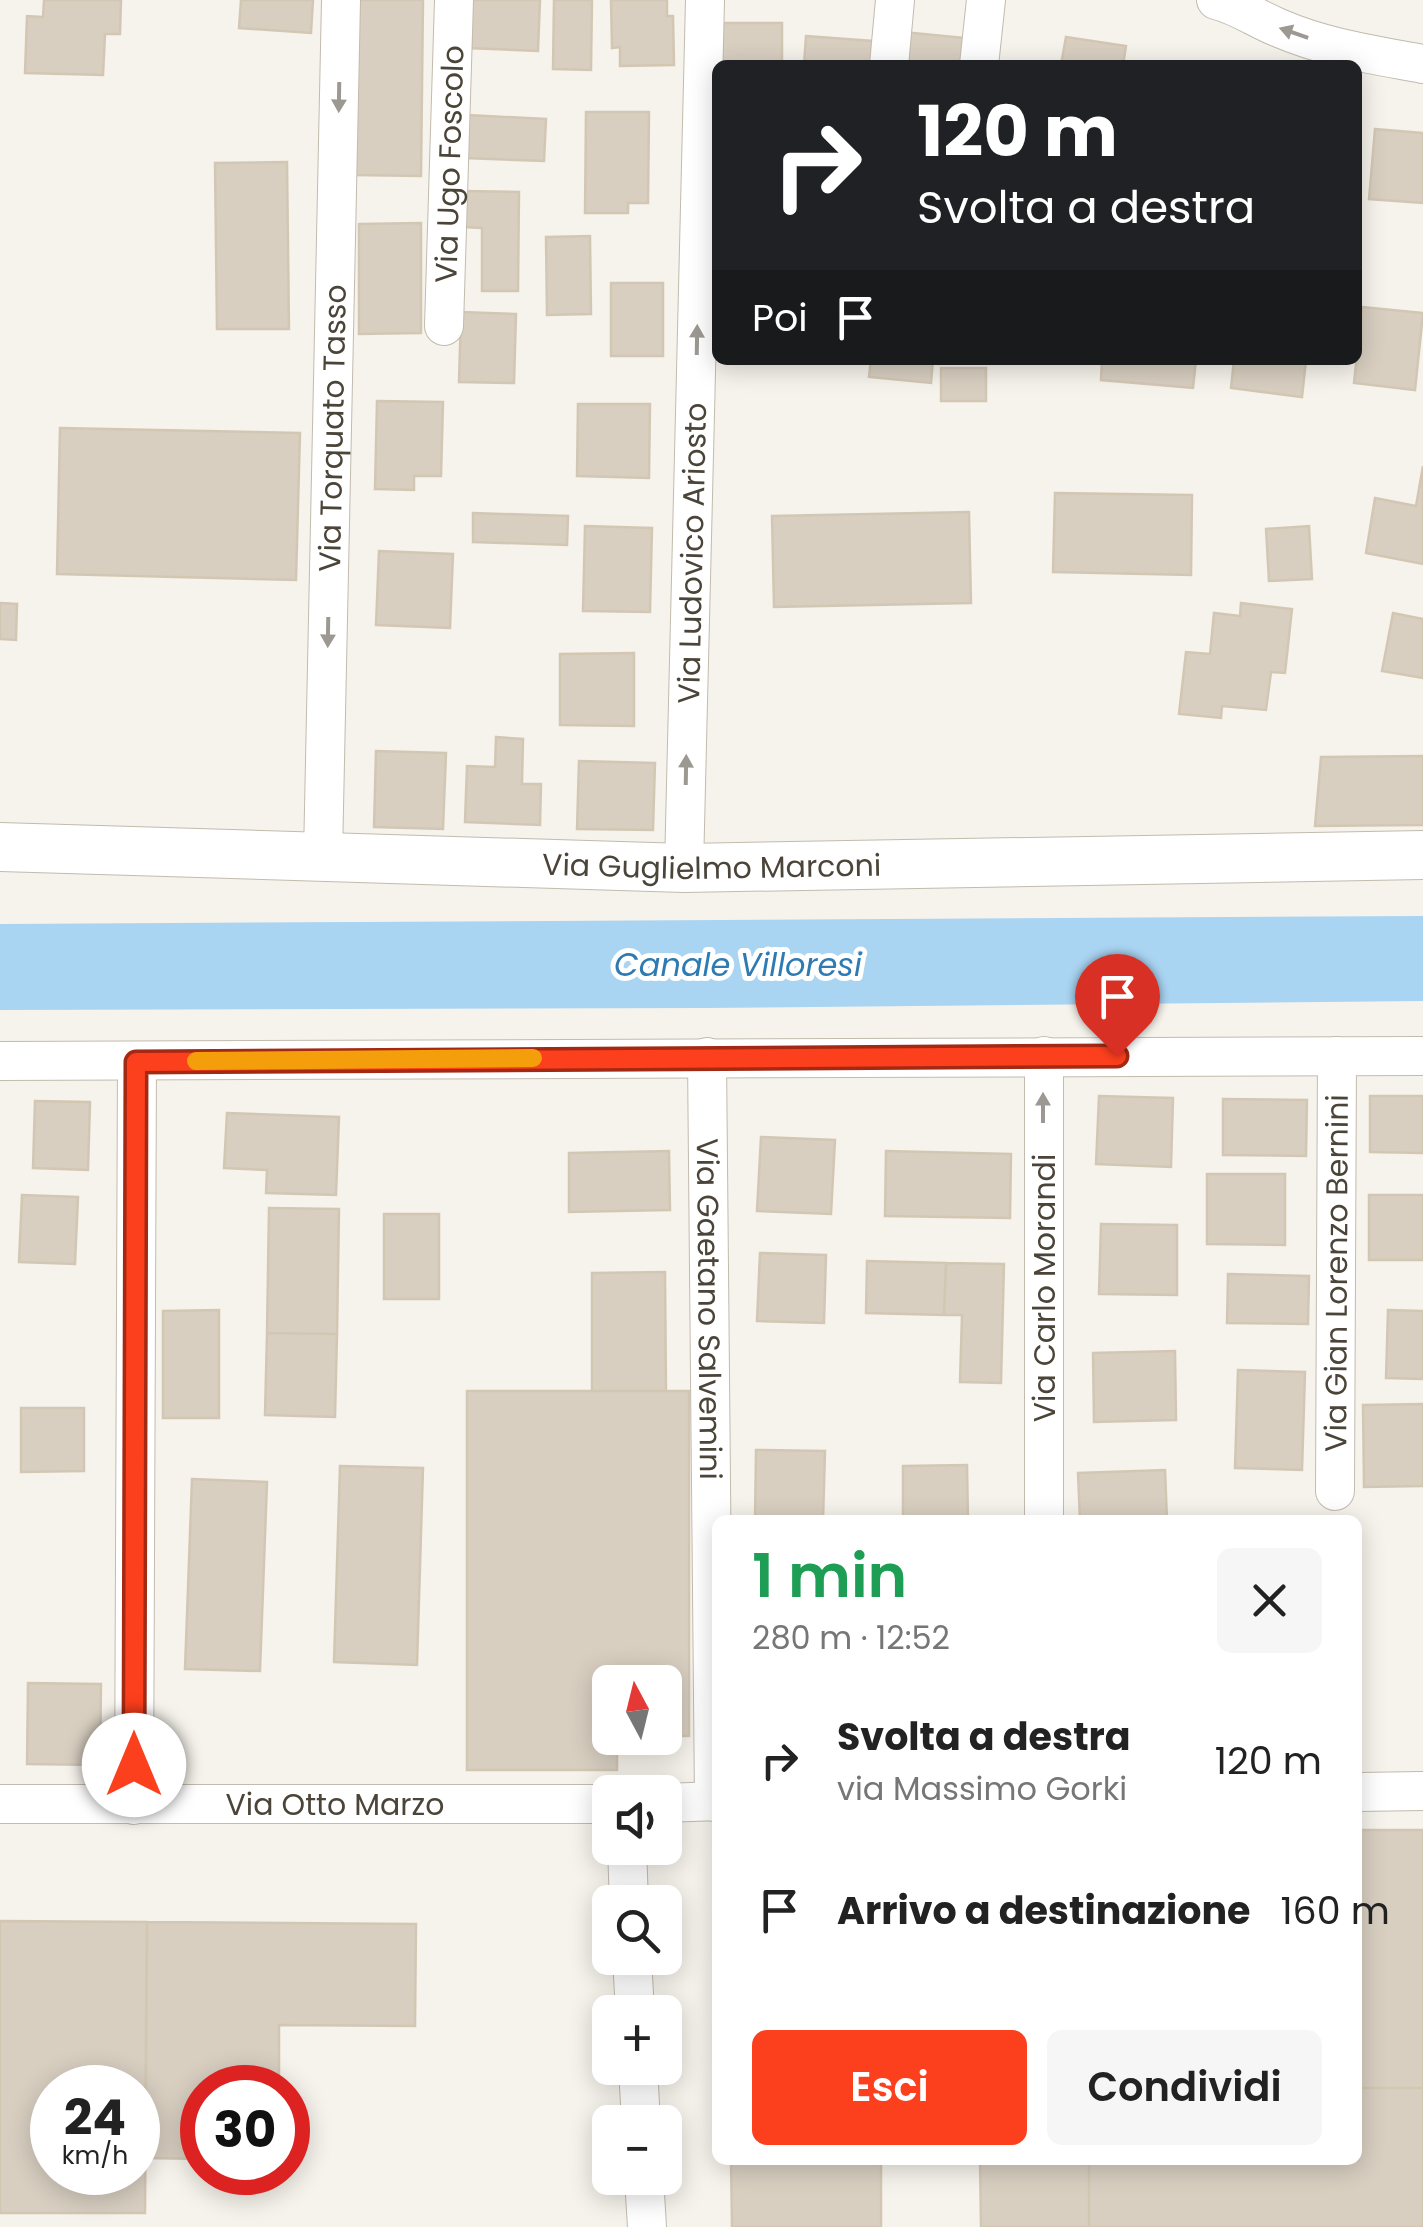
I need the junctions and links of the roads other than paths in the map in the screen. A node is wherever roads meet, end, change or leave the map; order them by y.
1 (341, 0) edge
2 (454, 0) edge
3 (705, 0) edge
4 (894, 0) edge
5 (986, 0) edge
6 (1216, 0) edge
7 (1337, 56) edge
8 (890, 60) edge
9 (980, 60) edge
10 (1423, 64) edge
11 (444, 326) dead end
12 (0, 847) edge
13 (1423, 855) edge
14 (323, 856) junction
15 (684, 868) junction
16 (1044, 1056) junction
17 (1337, 1056) junction
18 (1423, 1056) edge
19 (707, 1057) junction
20 (0, 1061) edge
21 (136, 1062) junction
22 (1335, 1490) dead end
23 (713, 1515) edge
24 (1044, 1515) edge
25 (1423, 1791) edge
26 (1362, 1792) edge
27 (712, 1802) edge
28 (682, 1803) edge
29 (0, 1804) edge
30 (592, 1804) edge
31 (134, 1805) junction
32 (645, 2195) edge
33 (647, 2227) edge

1 -> 14 street, Via Torquato Tasso
2 - 11 street, Via Ugo Foscolo
15 -> 3 street, Via Ludovico Ariosto
4 - 8 street
5 - 9 street
7 -> 6 street
7 - 10 street
12 - 14 street, Via Guglielmo Marconi
13 - 15 street, Via Guglielmo Marconi
14 - 15 street, Via Guglielmo Marconi
16 - 17 street
16 - 19 street
24 -> 16 street, Via Carlo Morandi
17 - 18 street
17 - 22 street, Via Gian Lorenzo Bernini
19 - 21 street
19 - 23 street, Via Gaetano Salvemini
20 - 21 street
21 - 31 street
25 - 26 street
27 - 28 street
29 - 31 street, Via Otto Marzo
30 - 31 street, Via Otto Marzo
32 - 33 street

